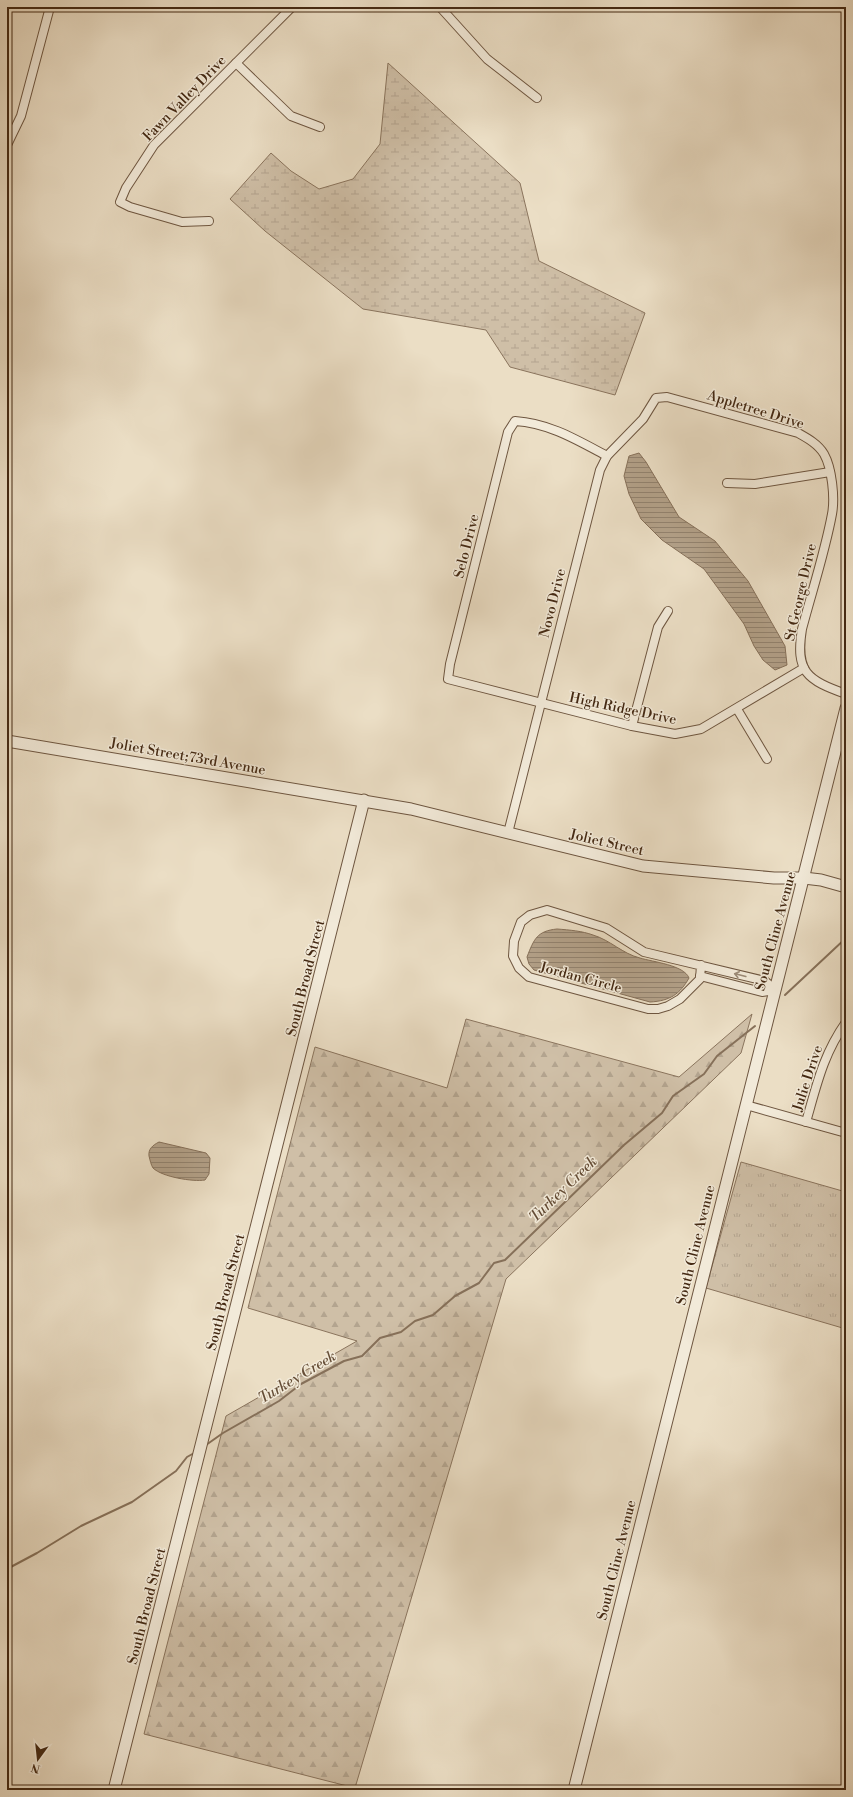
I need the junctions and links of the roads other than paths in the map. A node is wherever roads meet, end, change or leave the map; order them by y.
1 (50, 7) edge
2 (292, 7) edge
3 (440, 7) edge
4 (236, 63) junction
5 (537, 98) dead end
6 (320, 126) dead end
7 (7, 145) edge
8 (209, 221) dead end
9 (656, 398) joint
10 (607, 456) junction
11 (830, 472) junction
12 (727, 483) dead end
13 (668, 611) dead end
14 (804, 668) junction
15 (448, 679) joint
16 (846, 694) edge
17 (541, 703) junction
18 (846, 708) edge
19 (737, 709) junction
20 (632, 726) junction
21 (7, 741) edge
22 (767, 759) dead end
23 (364, 800) junction
24 (508, 833) junction
25 (804, 878) junction
26 (846, 887) edge
27 (701, 965) junction
28 (700, 976) junction
29 (775, 990) junction
30 (846, 1022) edge
31 (746, 1105) junction
32 (806, 1122) junction
33 (846, 1133) edge
34 (114, 1790) edge
35 (574, 1790) edge

1 - 7 street
2 - 4 street, Fawn Valley Drive
3 - 5 street
4 - 6 street
4 - 8 street, Fawn Valley Drive
9 - 10 street, Novo Drive
9 - 11 street, Appletree Drive
10 - 15 street, Selo Drive
10 - 17 street, Novo Drive
11 - 12 street
11 - 14 street, St George Drive
13 - 20 street
14 - 16 street
14 - 19 street, High Ridge Drive
15 - 17 street, High Ridge Drive
17 - 20 street, High Ridge Drive
17 - 24 street, Novo Drive
18 - 25 street, South Cline Avenue
19 - 20 street, High Ridge Drive
19 - 22 street
21 - 23 street, Joliet Street;73rd Avenue
23 - 24 street, Joliet Street
23 - 34 street, South Broad Street
24 - 25 street, Joliet Street
25 - 26 street, Joliet Street
25 - 29 street, South Cline Avenue
27 - 28 street
27 - 28 street, Jordan Circle
29 -> 27 street, Jordan Circle
28 - 29 street
29 - 31 street, South Cline Avenue
30 - 32 street, Julie Drive
31 - 32 street
31 - 35 street, South Cline Avenue
32 - 33 street

